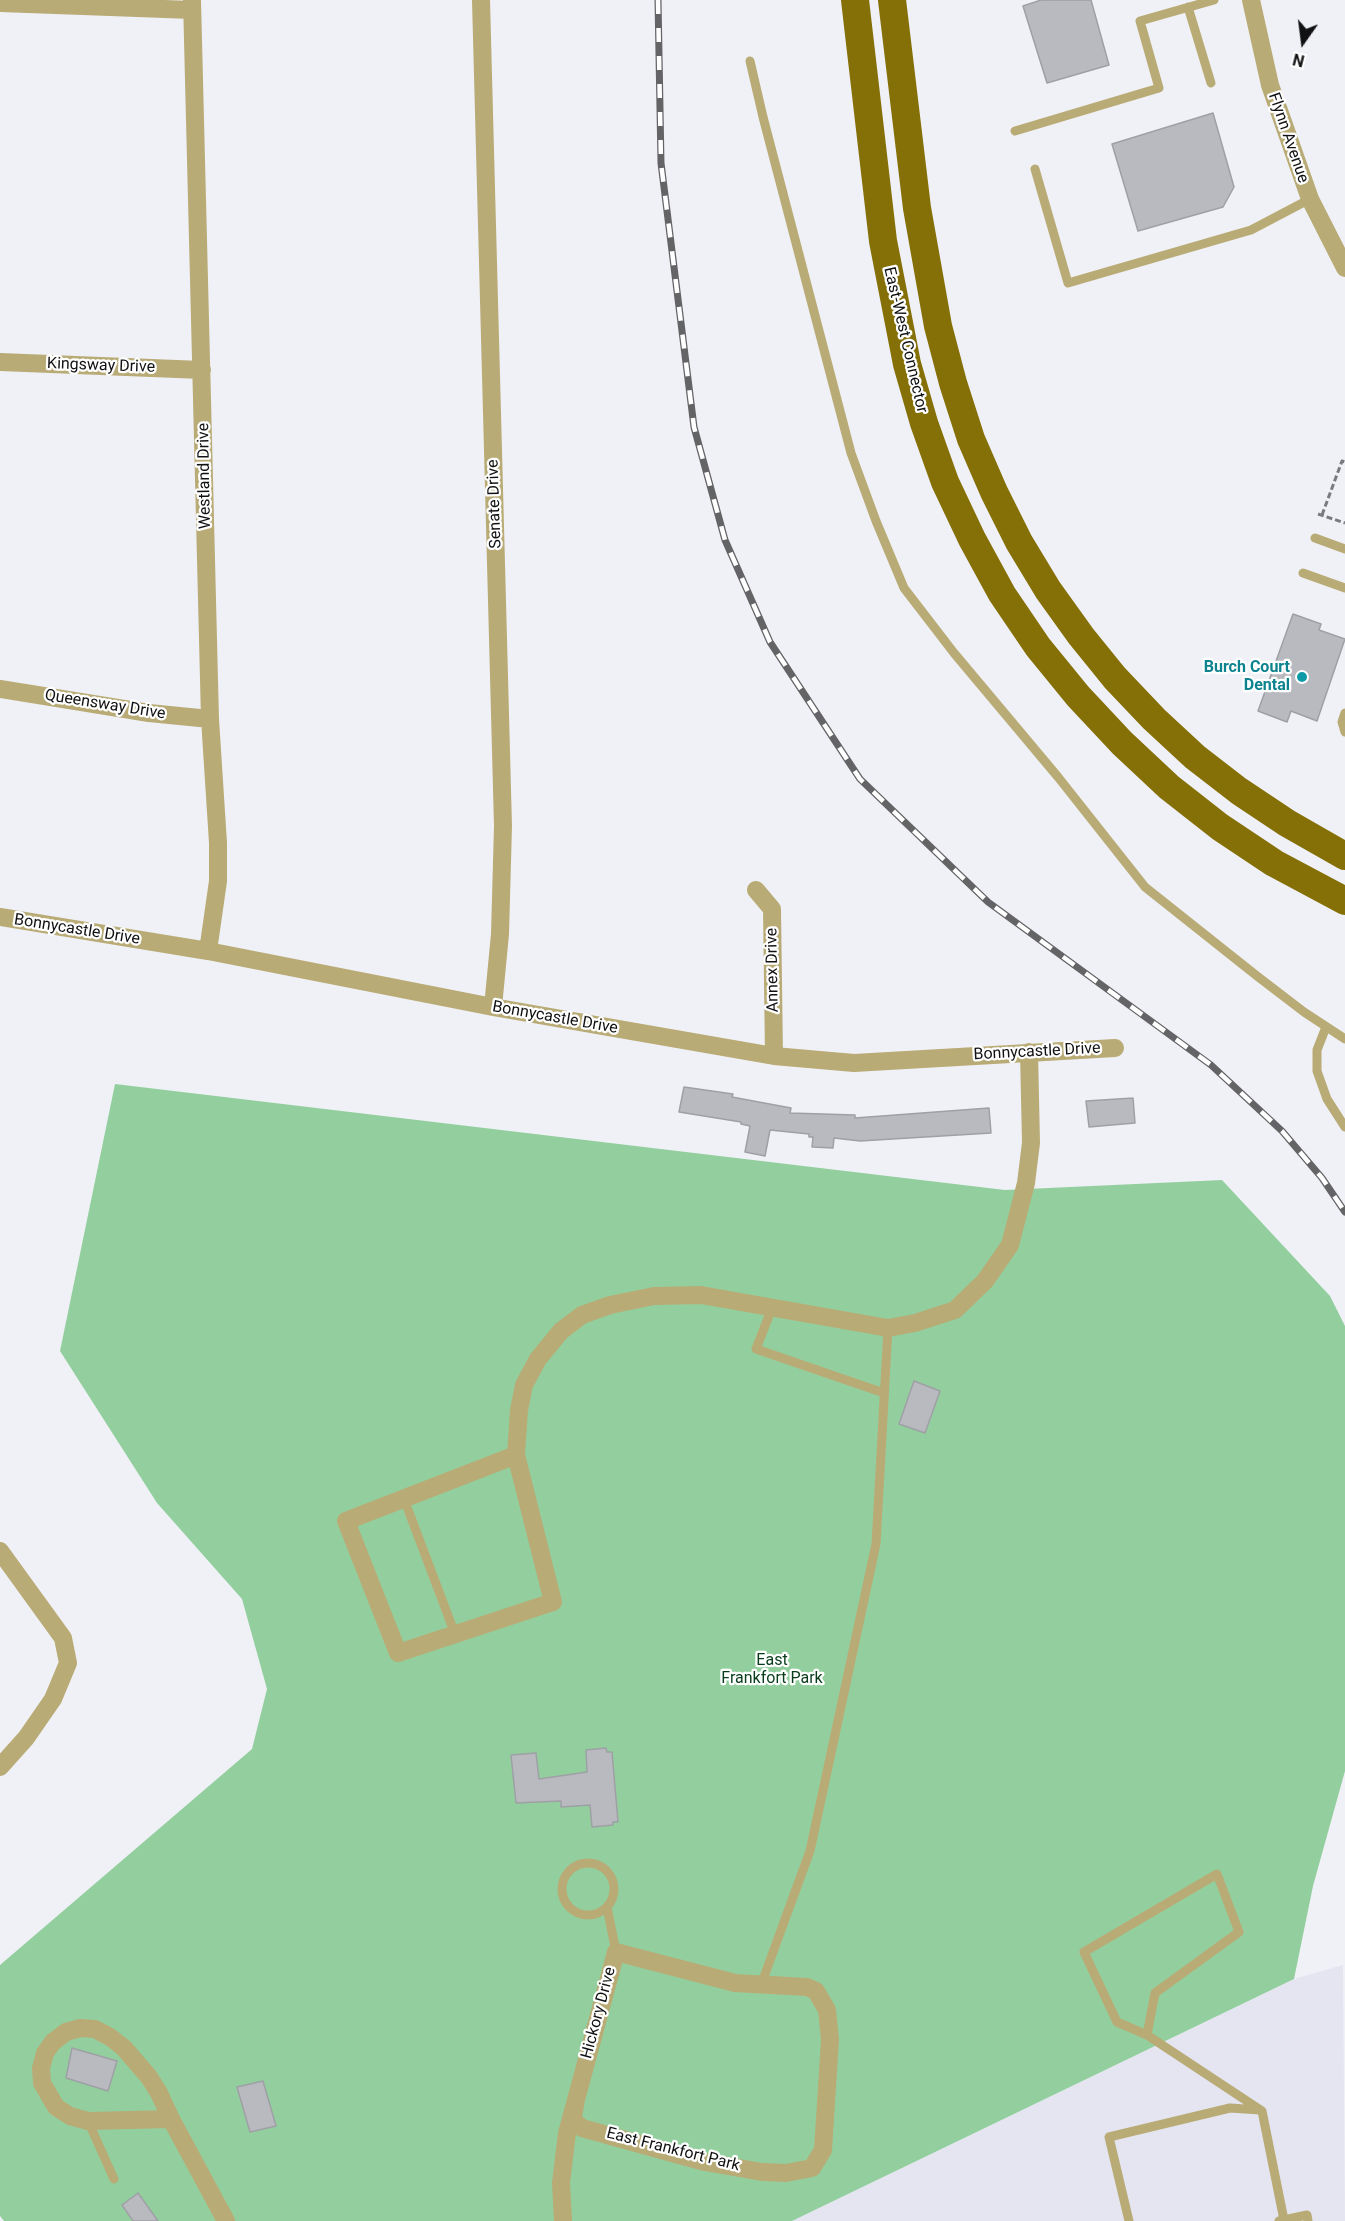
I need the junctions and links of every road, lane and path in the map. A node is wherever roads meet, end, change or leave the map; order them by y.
1 (482, 0) edge
2 (855, 0) edge
3 (892, 0) edge
4 (1214, 0) edge
5 (1251, 0) edge
6 (0, 3) edge
7 (192, 5) edge
8 (1188, 7) junction
9 (750, 61) dead end
10 (1211, 83) dead end
11 (1015, 131) dead end
12 (1035, 169) dead end
13 (1310, 199) junction
14 (1345, 268) edge
15 (0, 362) edge
16 (202, 370) junction
17 (1345, 462) edge
18 (1345, 523) edge
19 (1315, 538) dead end
20 (1345, 549) edge
21 (1303, 573) dead end
22 (1345, 588) edge
23 (0, 689) edge
24 (1345, 713) edge
25 (210, 719) junction
26 (1345, 732) edge
27 (1345, 856) edge
28 (756, 890) dead end
29 (1345, 901) edge
30 (0, 917) edge
31 (208, 951) junction
32 (493, 1007) junction
33 (1326, 1027) junction
34 (1345, 1039) edge
35 (1115, 1048) dead end
36 (1029, 1052) junction
37 (774, 1056) junction
38 (1341, 1115) edge
39 (1345, 1127) edge
40 (772, 1308) junction
41 (888, 1329) junction
42 (884, 1393) junction
43 (516, 1455) junction
44 (404, 1499) junction
45 (0, 1551) edge
46 (455, 1634) junction
47 (0, 1767) edge
48 (607, 1907) junction
49 (616, 1952) junction
50 (761, 1986) junction
51 (1147, 2035) junction
52 (575, 2106) junction
53 (1262, 2110) junction
54 (171, 2119) junction
55 (88, 2121) junction
56 (114, 2179) dead end
57 (226, 2221) edge
58 (563, 2221) edge
59 (1129, 2221) edge
60 (1282, 2221) edge
61 (1308, 2221) edge

1 - 32 street, Senate Drive
2 - 29 main road, East-West Connector
3 - 27 main road
4 - 8 lane
5 - 13 street, Flynn Avenue
6 - 7 street
7 - 16 street, Westland Drive
8 - 10 lane
8 - 11 lane
9 - 33 lane
12 - 13 lane
13 - 14 street, Flynn Avenue
15 - 16 street, Kingsway Drive
16 - 25 street, Westland Drive
17 - 18 path
19 - 20 lane
21 - 22 lane
23 - 25 street, Queensway Drive
24 - 26 lane
25 - 31 street, Westland Drive
28 - 37 street, Annex Drive
30 - 31 street, Bonnycastle Drive
31 - 32 street, Bonnycastle Drive
32 - 37 street, Bonnycastle Drive
33 - 34 lane
33 - 38 lane
35 - 36 street, Bonnycastle Drive
36 - 37 street, Bonnycastle Drive
36 - 41 street
38 - 39 lane
40 - 41 street
40 - 42 lane
40 - 43 street
41 - 42 lane
42 - 50 lane
43 - 44 street
43 - 46 street
44 - 46 lane
44 - 46 street
45 - 47 street
48 - 48 lane
48 - 49 lane
49 - 50 street, Hickory Drive
49 - 52 street, Hickory Drive
50 - 52 street, East Frankfort Park
51 - 51 lane
51 - 53 lane
52 - 58 street, Hickory Drive
53 - 59 lane
53 - 60 lane
54 - 55 street
54 - 55 street
54 - 57 street
55 - 56 lane
60 - 61 lane

